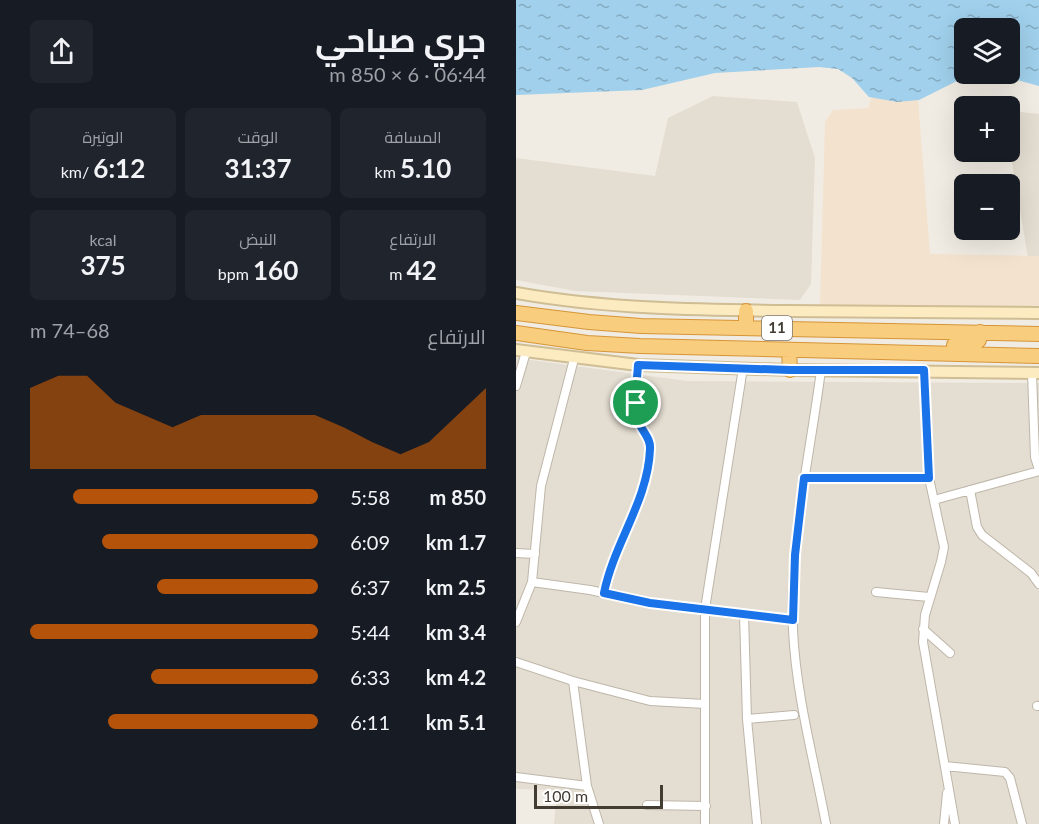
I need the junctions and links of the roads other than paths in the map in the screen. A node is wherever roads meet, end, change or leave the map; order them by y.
1 (516, 293) edge
2 (746, 310) junction
3 (516, 313) edge
4 (1039, 313) edge
5 (746, 328) junction
6 (980, 332) junction
7 (516, 333) edge
8 (1039, 334) edge
9 (1039, 341) edge
10 (521, 351) edge
11 (789, 351) junction
12 (823, 351) junction
13 (1010, 355) junction
14 (1039, 356) edge
15 (574, 359) junction
16 (638, 365) junction
17 (743, 368) junction
18 (790, 370) junction
19 (821, 370) junction
20 (924, 370) junction
21 (1036, 373) edge
22 (516, 386) edge
23 (1039, 470) edge
24 (804, 478) junction
25 (929, 478) junction
26 (970, 490) junction
27 (934, 500) junction
28 (516, 553) edge
29 (535, 554) junction
30 (532, 582) junction
31 (1039, 584) edge
32 (876, 592) dead end
33 (604, 593) junction
34 (929, 597) junction
35 (705, 609) junction
36 (744, 614) junction
37 (793, 620) junction
38 (516, 622) edge
39 (923, 629) junction
40 (950, 653) dead end
41 (516, 662) edge
42 (573, 681) junction
43 (705, 704) junction
44 (794, 715) dead end
45 (747, 719) junction
46 (945, 766) junction
47 (516, 777) edge
48 (948, 783) junction
49 (587, 786) junction
50 (647, 805) dead end
51 (706, 806) junction
52 (599, 824) edge
53 (705, 824) edge
54 (757, 824) edge
55 (826, 824) edge
56 (944, 824) edge
57 (955, 824) edge
58 (1022, 824) edge

1 - 2 main road
2 - 4 main road
2 - 5 highway
3 - 5 highway, 11
5 - 6 highway, 11
6 - 8 highway, 11
6 - 12 highway
7 - 11 highway, 11
9 - 13 highway
10 - 15 main road
10 - 22 street
11 - 12 highway, 11
11 - 18 highway
12 - 13 highway, 11
13 - 14 highway, 11
15 - 16 main road
15 - 29 street
16 - 17 main road
16 - 33 street
17 - 18 main road
17 - 35 street
18 - 19 main road
19 - 20 main road
19 - 24 street
20 - 21 main road
20 - 25 street
21 - 23 street
23 - 26 street
24 - 25 street
24 - 37 street
25 - 27 street
26 - 27 street
26 - 31 street
27 - 34 street
28 - 29 street
29 - 30 street
30 - 33 street
30 - 38 street
32 - 34 street
33 - 35 street
34 - 39 street
35 - 36 street
35 - 43 street
36 - 37 street
36 - 45 street
37 - 55 street
39 - 40 street
39 - 46 street
41 - 42 street
42 - 43 street
42 - 49 street
43 - 51 street
44 - 45 street
45 - 54 street
46 - 48 street
46 - 58 street
47 - 49 street
48 - 56 street
48 - 57 street
49 - 52 street
50 - 51 street
51 - 53 street

